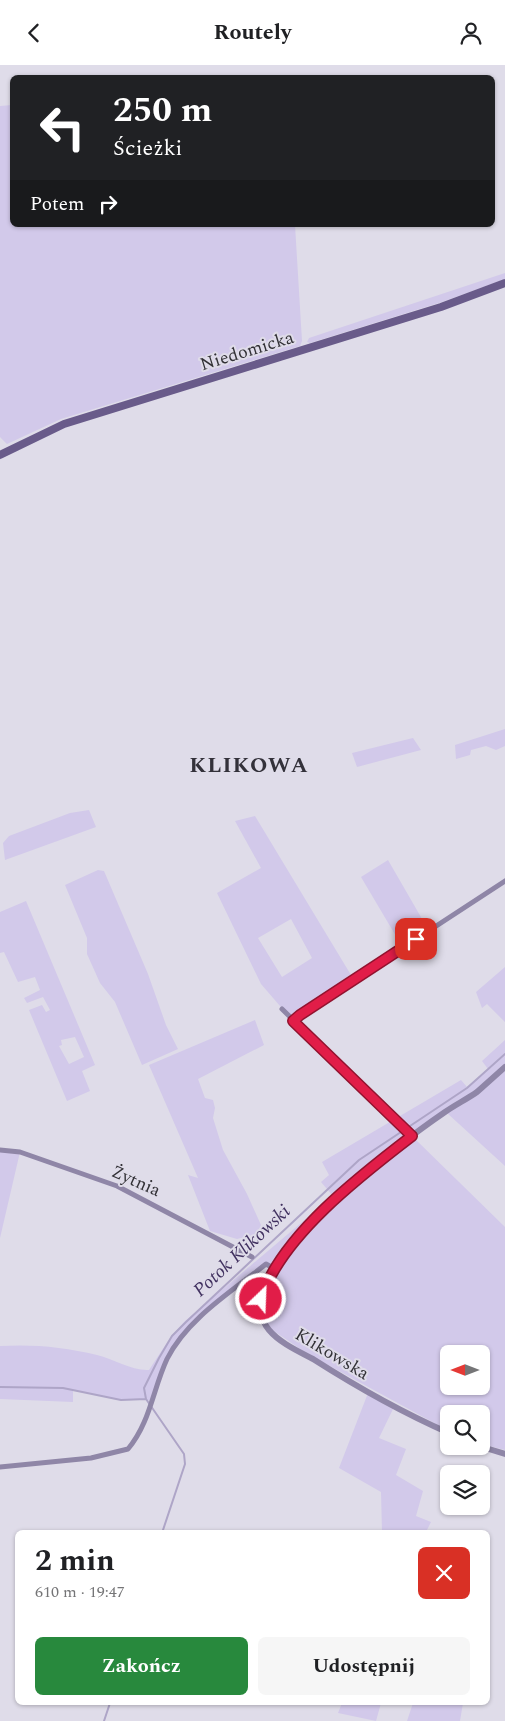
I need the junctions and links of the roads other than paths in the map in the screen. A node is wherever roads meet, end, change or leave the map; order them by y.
1 (505, 283) edge
2 (0, 455) edge
3 (505, 881) edge
4 (282, 1009) dead end
5 (293, 1021) junction
6 (505, 1067) edge
7 (409, 1134) junction
8 (0, 1150) edge
9 (252, 1257) dead end
10 (275, 1269) junction
11 (440, 1429) edge
12 (490, 1449) edge
13 (505, 1454) edge
14 (0, 1467) edge

1 - 2 main road, Niedomicka
3 - 5 street
4 - 5 street
5 - 7 street
6 - 7 street, Klikowska
7 - 10 street, Klikowska
8 - 9 street, Żytnia
10 - 11 street, Klikowska
10 - 14 street
12 - 13 street

